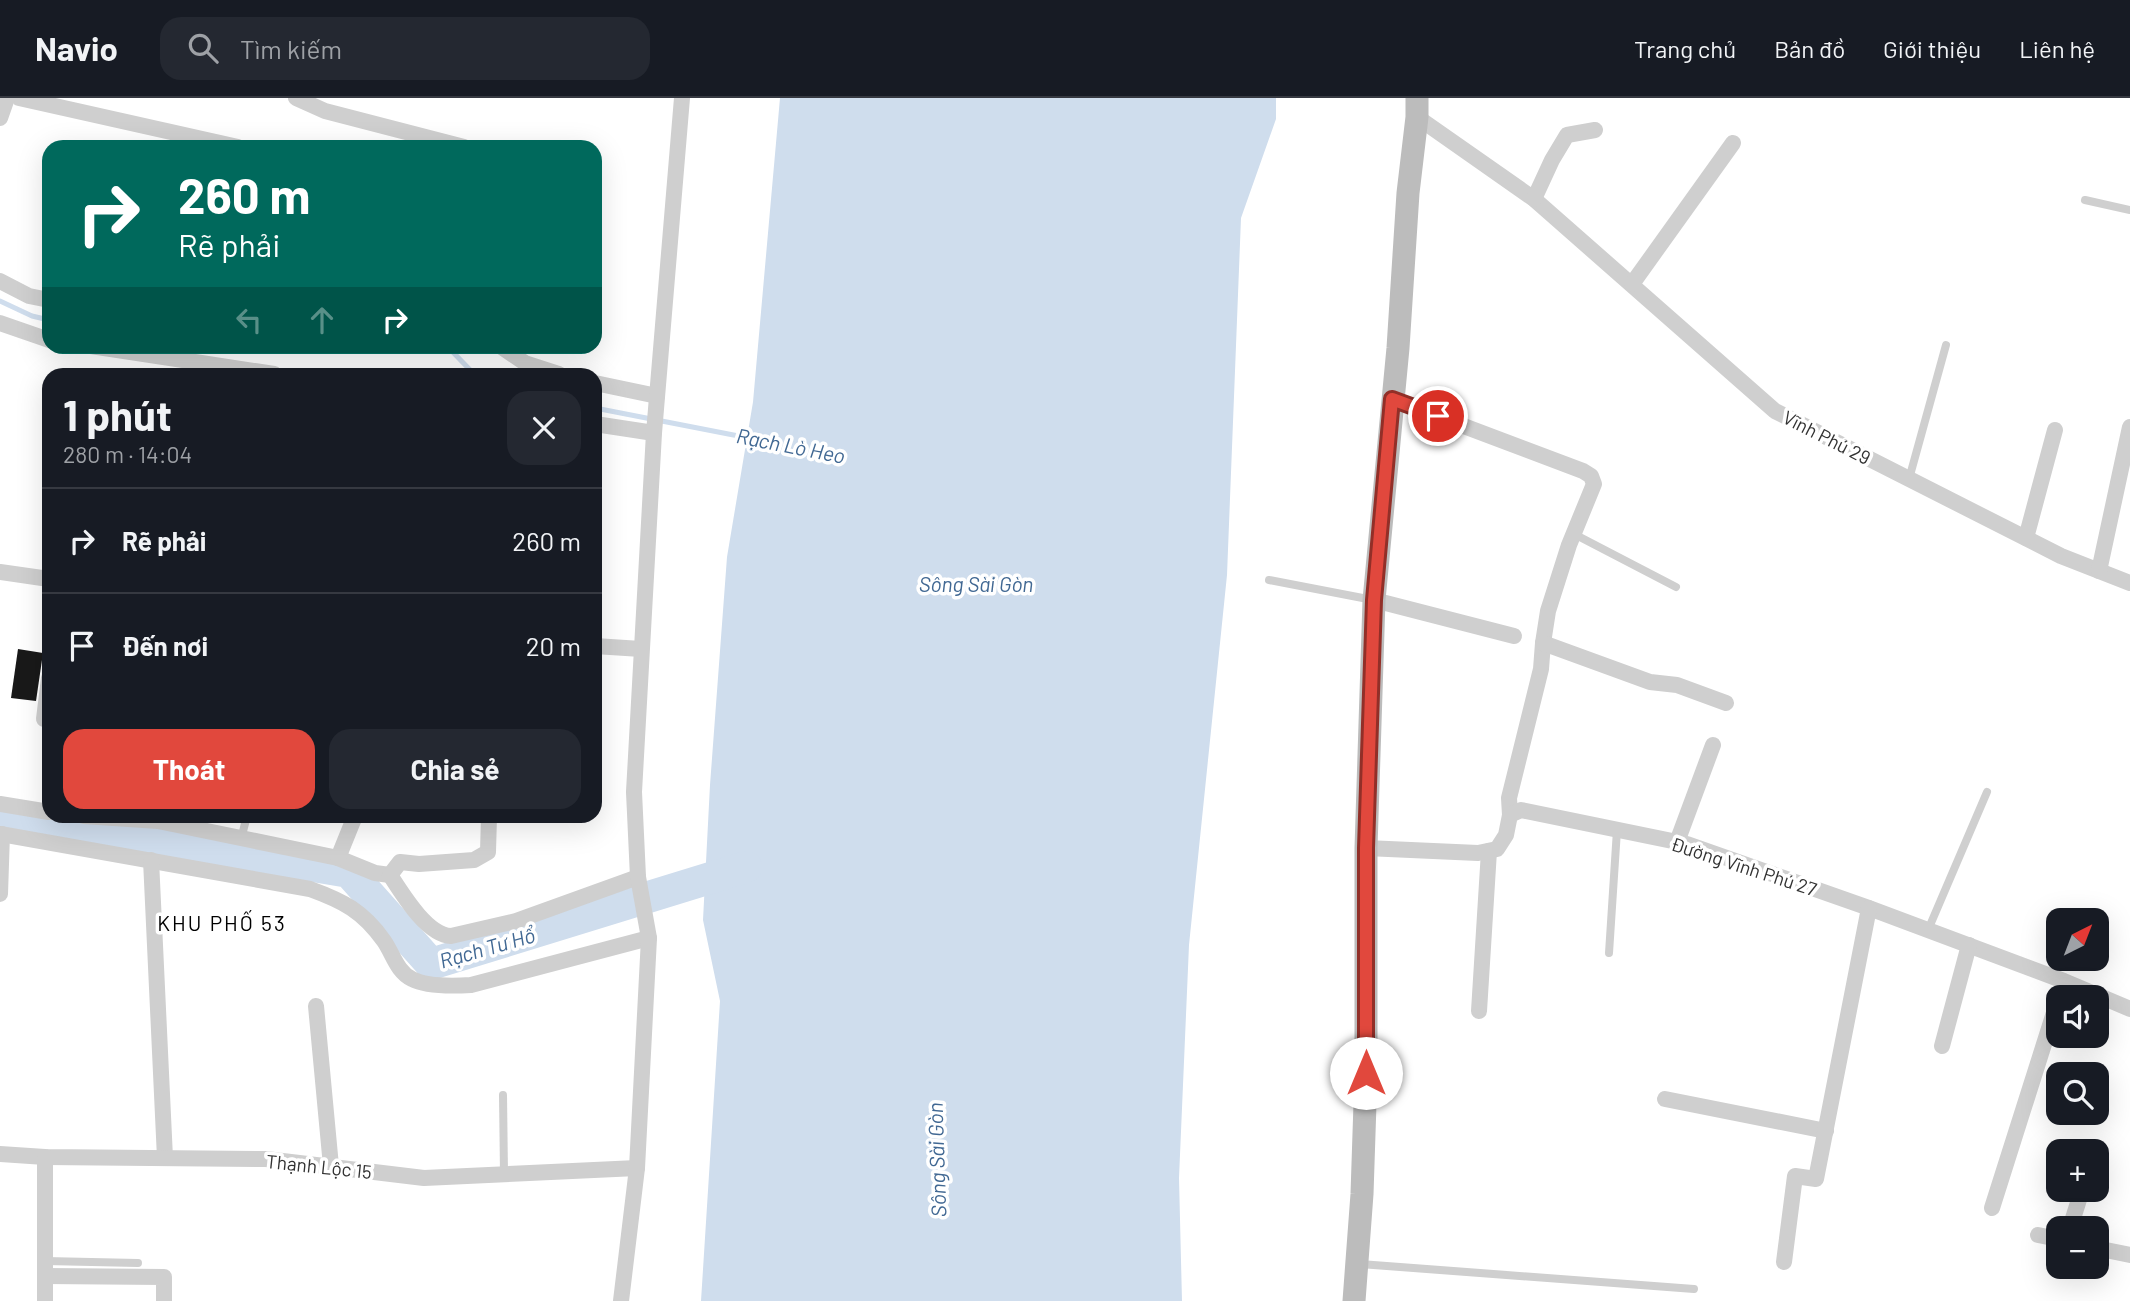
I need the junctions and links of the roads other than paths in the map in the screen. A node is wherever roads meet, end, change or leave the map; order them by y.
1 (7, 98) edge
2 (19, 98) edge
3 (296, 98) edge
4 (682, 98) edge
5 (1416, 116) edge
6 (0, 118) edge
7 (1595, 130) dead end
8 (208, 140) edge
9 (437, 140) edge
10 (1732, 143) dead end
11 (1534, 199) junction
12 (2085, 200) dead end
13 (2130, 211) edge
14 (0, 281) edge
15 (1632, 284) junction
16 (42, 299) edge
17 (0, 323) edge
18 (42, 338) edge
19 (1946, 345) dead end
20 (141, 354) edge
21 (512, 354) edge
22 (166, 358) junction
23 (164, 368) edge
24 (234, 368) edge
25 (540, 368) edge
26 (602, 385) edge
27 (1392, 399) junction
28 (656, 403) junction
29 (602, 425) edge
30 (2130, 427) edge
31 (2055, 430) dead end
32 (654, 432) junction
33 (1909, 479) junction
34 (1574, 534) junction
35 (2026, 538) junction
36 (2099, 571) junction
37 (0, 572) edge
38 (42, 578) edge
39 (1269, 580) dead end
40 (2130, 583) edge
41 (1676, 587) dead end
42 (1374, 600) junction
43 (1514, 636) dead end
44 (1543, 643) junction
45 (602, 646) edge
46 (641, 649) junction
47 (1726, 702) dead end
48 (1713, 745) dead end
49 (1987, 792) dead end
50 (0, 804) edge
51 (42, 811) edge
52 (1510, 815) junction
53 (194, 823) edge
54 (245, 823) edge
55 (352, 823) edge
56 (489, 823) edge
57 (1616, 830) junction
58 (1, 834) edge
59 (242, 839) junction
60 (1677, 842) junction
61 (1366, 848) junction
62 (1489, 851) junction
63 (338, 858) junction
64 (151, 860) junction
65 (390, 876) junction
66 (639, 882) junction
67 (0, 894) edge
68 (1870, 908) junction
69 (1928, 930) junction
70 (647, 932) junction
71 (1969, 945) junction
72 (1609, 953) dead end
73 (2064, 981) junction
74 (2063, 985) edge
75 (316, 1006) dead end
76 (2130, 1009) edge
77 (1479, 1011) dead end
78 (2046, 1037) edge
79 (1942, 1045) dead end
80 (503, 1095) dead end
81 (1665, 1099) dead end
82 (1826, 1131) junction
83 (0, 1154) edge
84 (45, 1157) junction
85 (165, 1158) junction
86 (331, 1166) junction
87 (637, 1168) junction
88 (504, 1174) junction
89 (1992, 1208) dead end
90 (2038, 1235) dead end
91 (2046, 1237) edge
92 (2109, 1251) edge
93 (2130, 1255) edge
94 (1784, 1262) dead end
95 (138, 1264) dead end
96 (1357, 1264) junction
97 (45, 1269) junction
98 (1694, 1289) dead end
99 (45, 1301) edge
100 (164, 1301) edge
101 (621, 1301) edge
102 (1354, 1301) edge

1 - 6 street
2 - 8 street
3 - 9 street
4 - 28 street
5 - 11 street, Vĩnh Phú 29
5 - 27 street
7 - 11 street
10 - 15 street
11 - 15 street, Vĩnh Phú 29
12 - 13 lane
14 - 16 street
15 - 33 street, Vĩnh Phú 29
17 - 18 street
19 - 33 lane
20 - 22 street
21 - 25 street
22 - 23 street
22 - 24 street
26 - 28 street
27 - 34 street
27 - 42 street
28 - 32 street
29 - 32 street
30 - 36 street
31 - 35 street
32 - 46 street
33 - 35 street, Vĩnh Phú 29
34 - 41 lane
34 - 44 street
35 - 36 street, Vĩnh Phú 29
36 - 40 street, Vĩnh Phú 29
37 - 38 street
39 - 42 lane
42 - 43 street
42 - 61 street
44 - 47 street
44 - 52 street
45 - 46 street
46 - 66 street
48 - 60 street
49 - 69 lane
50 - 51 street
52 - 57 street, Đường Vĩnh Phú 27
52 - 62 street
53 - 59 street
54 - 59 lane
55 - 63 street
56 - 65 street
57 - 60 street, Đường Vĩnh Phú 27
57 - 72 lane
58 - 64 street
58 - 67 street
59 - 63 street
60 - 68 street, Đường Vĩnh Phú 27
61 - 62 street
61 - 96 street
62 - 77 street
63 - 65 street
64 - 70 street
64 - 85 street
65 - 66 street
66 - 70 street
68 - 69 street, Đường Vĩnh Phú 27
68 - 82 street
69 - 71 street, Đường Vĩnh Phú 27
70 - 87 street
71 - 73 street, Đường Vĩnh Phú 27
71 - 79 street
73 - 74 street
73 - 76 street, Đường Vĩnh Phú 27
75 - 86 street
78 - 89 street
80 - 88 lane
81 - 82 street
82 - 94 street
83 - 84 street, Thạnh Lộc 15
84 - 85 street, Thạnh Lộc 15
84 - 97 street
85 - 86 street, Thạnh Lộc 15
86 - 88 street, Thạnh Lộc 15
87 - 88 street, Thạnh Lộc 15
87 - 101 street
90 - 91 street
92 - 93 street
95 - 97 lane
96 - 98 lane
96 - 102 street
97 - 99 street
97 - 100 street

